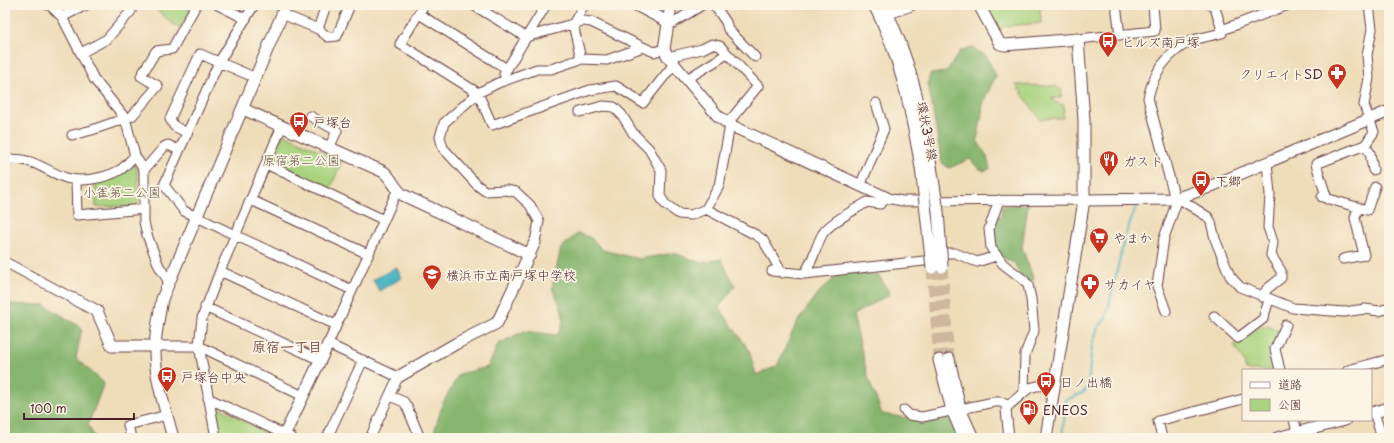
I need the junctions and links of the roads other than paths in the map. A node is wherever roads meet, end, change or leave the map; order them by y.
1 (47, 5) edge
2 (86, 5) edge
3 (127, 5) edge
4 (196, 5) edge
5 (218, 5) edge
6 (254, 5) edge
7 (326, 5) edge
8 (350, 5) edge
9 (424, 5) edge
10 (473, 5) edge
11 (546, 5) edge
12 (584, 5) edge
13 (636, 5) edge
14 (671, 5) edge
15 (702, 5) edge
16 (714, 5) edge
17 (874, 5) edge
18 (911, 5) edge
19 (979, 5) edge
20 (1116, 5) edge
21 (1153, 5) edge
22 (1211, 5) edge
23 (1288, 5) edge
24 (1369, 5) edge
25 (284, 10) edge
26 (883, 11) edge
27 (419, 14) junction
28 (62, 16) junction
29 (246, 19) junction
30 (668, 22) junction
31 (573, 24) junction
32 (318, 30) junction
33 (1222, 30) junction
34 (1120, 34) junction
35 (526, 37) junction
36 (1078, 39) junction
37 (643, 47) junction
38 (81, 53) junction
39 (727, 54) junction
40 (669, 57) junction
41 (755, 57) dead end
42 (581, 59) junction
43 (219, 62) junction
44 (507, 69) junction
45 (256, 78) junction
46 (687, 79) junction
47 (498, 83) junction
48 (478, 93) junction
49 (876, 103) dead end
50 (243, 109) junction
51 (1389, 111) edge
52 (580, 112) dead end
53 (310, 116) dead end
54 (125, 118) junction
55 (1369, 120) junction
56 (729, 124) junction
57 (282, 126) junction
58 (187, 133) junction
59 (72, 135) dead end
60 (1365, 145) junction
61 (330, 148) junction
62 (179, 150) junction
63 (135, 156) junction
64 (5, 160) edge
65 (1267, 163) junction
66 (266, 164) junction
67 (144, 170) junction
68 (1373, 170) dead end
69 (76, 180) junction
70 (860, 186) junction
71 (1375, 187) dead end
72 (397, 190) junction
73 (887, 198) junction
74 (1176, 198) junction
75 (251, 200) junction
76 (999, 200) junction
77 (1084, 200) junction
78 (1358, 208) junction
79 (144, 209) junction
80 (706, 209) junction
81 (196, 217) junction
82 (384, 220) junction
83 (235, 235) junction
84 (535, 242) joint
85 (368, 254) junction
86 (530, 255) junction
87 (996, 256) junction
88 (1343, 259) dead end
89 (5, 262) edge
90 (937, 267) tunnel mouth
91 (772, 271) dead end
92 (220, 272) junction
93 (782, 273) junction
94 (804, 274) junction
95 (169, 282) junction
96 (352, 290) junction
97 (1266, 298) junction
98 (74, 299) joint
99 (205, 307) junction
100 (1389, 308) edge
101 (1166, 311) dead end
102 (1214, 316) dead end
103 (336, 325) junction
104 (1286, 325) dead end
105 (328, 344) junction
106 (156, 346) junction
107 (199, 346) junction
108 (1389, 359) edge
109 (320, 360) junction
110 (363, 360) junction
111 (944, 360) tunnel mouth
112 (1280, 369) edge
113 (1352, 369) edge
114 (398, 377) junction
115 (1055, 386) junction
116 (1024, 392) junction
117 (303, 396) junction
118 (390, 396) junction
119 (208, 398) junction
120 (1242, 398) edge
121 (1008, 406) junction
122 (1389, 408) edge
123 (904, 410) dead end
124 (956, 410) junction
125 (1373, 413) edge
126 (167, 415) junction
127 (1294, 421) edge
128 (1341, 421) edge
129 (1297, 432) junction
130 (287, 437) edge
131 (418, 437) edge
132 (131, 438) edge
133 (174, 438) edge
134 (216, 438) edge
135 (327, 438) edge
136 (370, 438) edge
137 (964, 438) edge
138 (973, 438) edge
139 (1009, 438) edge
140 (1046, 438) edge
141 (1162, 438) edge
142 (1277, 438) edge
143 (1382, 438) edge

1 - 28 street
2 - 28 street
3 - 38 street
4 - 54 street
5 - 29 street
6 - 29 street
7 - 32 street
8 - 32 street
9 - 27 street
10 - 35 street
11 - 35 street
12 - 31 street
13 - 30 street
14 - 30 street
15 - 30 street
16 - 41 street
17 - 26 street, 環状3号線
18 - 26 street
19 - 36 street
20 - 34 street
21 - 34 street
22 - 33 street
23 - 33 street
24 - 55 street
25 - 32 street
25 - 45 street
26 - 90 street, 環状3号線, bridge
27 - 44 street
27 - 48 street
28 - 38 street
29 - 43 street
30 - 40 street
31 - 35 street
31 - 37 street
31 - 42 street
33 - 74 street
34 - 36 street
35 - 44 street
36 - 77 street
37 - 40 street
37 - 42 street
38 - 54 street
39 - 40 street
39 - 46 street
39 - 56 street
40 - 46 street
40 - 48 street
42 - 47 street
43 - 45 street
43 - 58 street
43 - 58 street
44 - 47 street
45 - 50 street
46 - 56 street
47 - 48 street
48 - 84 street
49 - 70 street
50 - 57 street
50 - 81 street
51 - 55 street
52 - 80 street
53 - 61 street
54 - 59 street
54 - 63 street
55 - 60 street
55 - 65 street
56 - 70 street
56 - 80 street
57 - 61 street
57 - 66 street
58 - 62 street
60 - 68 street
60 - 78 street
61 - 72 street
62 - 67 street
62 - 81 street
63 - 67 street
63 - 69 street
64 - 69 street
65 - 74 street
65 - 97 street
66 - 75 street
66 - 82 street
67 - 79 street
69 - 79 street
70 - 73 street
71 - 78 street
72 - 82 street
72 - 86 street
73 - 76 street
73 - 94 street
74 - 77 street
74 - 97 street
74 - 101 street
75 - 83 street
75 - 85 street
76 - 77 street
76 - 87 street
77 - 115 street
78 - 88 street
79 - 95 street
80 - 93 street
81 - 83 street
81 - 95 street
82 - 85 street
83 - 92 street
83 - 96 street
84 - 86 street
85 - 96 street
86 - 114 street
87 - 94 street
87 - 116 street
89 - 98 street
91 - 93 street
92 - 99 street
92 - 103 street
93 - 94 street
95 - 106 street
96 - 103 street
97 - 100 street
97 - 102 street
98 - 106 street
99 - 107 street
99 - 109 street
103 - 105 street
104 - 112 street
105 - 109 street
105 - 110 street
106 - 107 street
106 - 126 street
107 - 117 street
107 - 119 street
108 - 113 street
109 - 117 street
110 - 114 street
110 - 135 street
111 - 124 street
114 - 118 street
115 - 116 street
115 - 140 street
116 - 121 street
117 - 130 street
118 - 131 street
118 - 136 street
119 - 130 street
119 - 134 street
120 - 141 street
121 - 124 street
121 - 139 street
122 - 125 street
123 - 124 street
124 - 137 street
124 - 138 street
125 - 143 street
126 - 132 street
126 - 133 street
127 - 129 street
128 - 129 street
129 - 142 street

